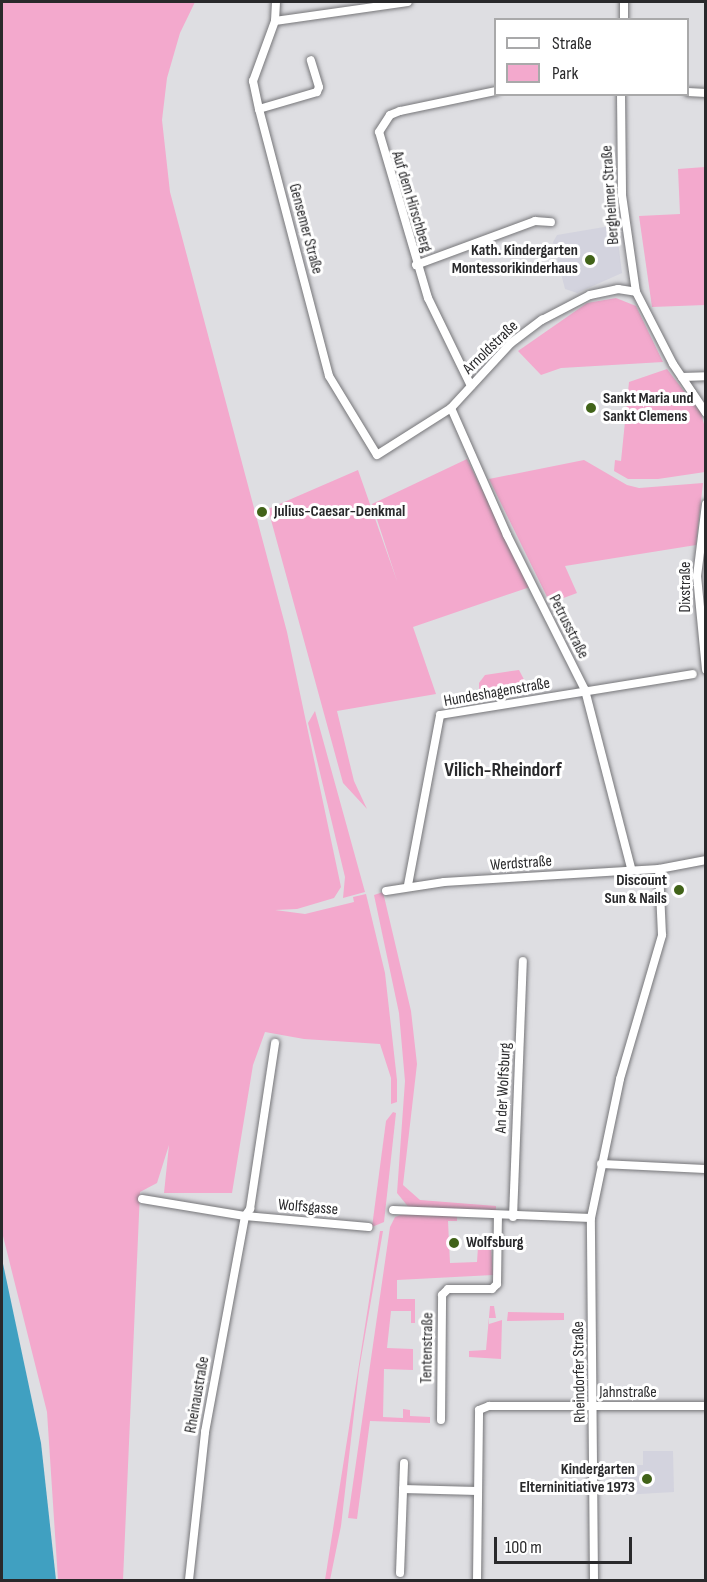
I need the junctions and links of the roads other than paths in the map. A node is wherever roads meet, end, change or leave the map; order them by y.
1 (276, 2) edge
2 (408, 2) edge
3 (624, 2) edge
4 (624, 18) edge
5 (275, 21) junction
6 (311, 60) dead end
7 (494, 91) edge
8 (689, 92) edge
9 (705, 93) edge
10 (621, 96) edge
11 (259, 109) junction
12 (551, 222) dead end
13 (416, 265) junction
14 (636, 292) junction
15 (705, 376) edge
16 (682, 377) junction
17 (471, 386) junction
18 (451, 408) junction
19 (705, 413) edge
20 (377, 455) joint
21 (705, 504) edge
22 (705, 670) edge
23 (693, 674) dead end
24 (585, 690) junction
25 (705, 860) edge
26 (631, 868) junction
27 (659, 869) junction
28 (408, 885) junction
29 (386, 891) dead end
30 (523, 961) dead end
31 (275, 1043) dead end
32 (601, 1164) junction
33 (705, 1169) edge
34 (142, 1199) dead end
35 (393, 1210) dead end
36 (245, 1216) junction
37 (498, 1216) junction
38 (513, 1217) junction
39 (591, 1218) junction
40 (369, 1227) dead end
41 (705, 1406) edge
42 (595, 1407) junction
43 (441, 1420) dead end
44 (404, 1463) dead end
45 (403, 1489) junction
46 (477, 1491) junction
47 (400, 1573) dead end
48 (189, 1581) edge
49 (477, 1581) edge
50 (594, 1581) edge

1 - 5 street, Gensemer Straße
2 - 5 street
3 - 4 street
5 - 11 street, Gensemer Straße
6 - 11 street
7 - 13 street, Auf dem Hirschberg
8 - 9 street
10 - 14 street, Bergheimer Straße
11 - 20 street, Gensemer Straße
12 - 13 street, Auf dem Hirschberg
13 - 17 street, Auf dem Hirschberg
14 - 16 street
14 - 17 street, Arnoldstraße
15 - 16 street
16 - 19 street
17 - 18 street, Arnoldstraße
18 - 20 street, Arnoldstraße
18 - 24 street, Petrusstraße
21 - 22 street, Dixstraße
23 - 24 street, Hundeshagenstraße
24 - 26 street, Petrusstraße
24 - 28 street, Hundeshagenstraße
25 - 27 street, Werdstraße
26 - 27 street, Werdstraße
26 - 28 street, Werdstraße
27 - 32 street, Rheindorfer Straße
28 - 29 street, Werdstraße
30 - 38 street, An der Wolfsburg
31 - 36 street, Rheinaustraße
32 - 33 street
32 - 39 street, Rheindorfer Straße
34 - 36 street
35 - 37 street
36 - 40 street, Wolfsgasse
36 - 48 street, Rheinaustraße
37 - 38 street
37 - 43 street, Tentenstraße
38 - 39 street
39 - 42 street, Rheindorfer Straße
41 - 42 street, Jahnstraße
42 - 46 street, Jahnstraße
42 - 50 street, Rheindorfer Straße
44 - 45 street
45 - 46 street
45 - 47 street
46 - 49 street

